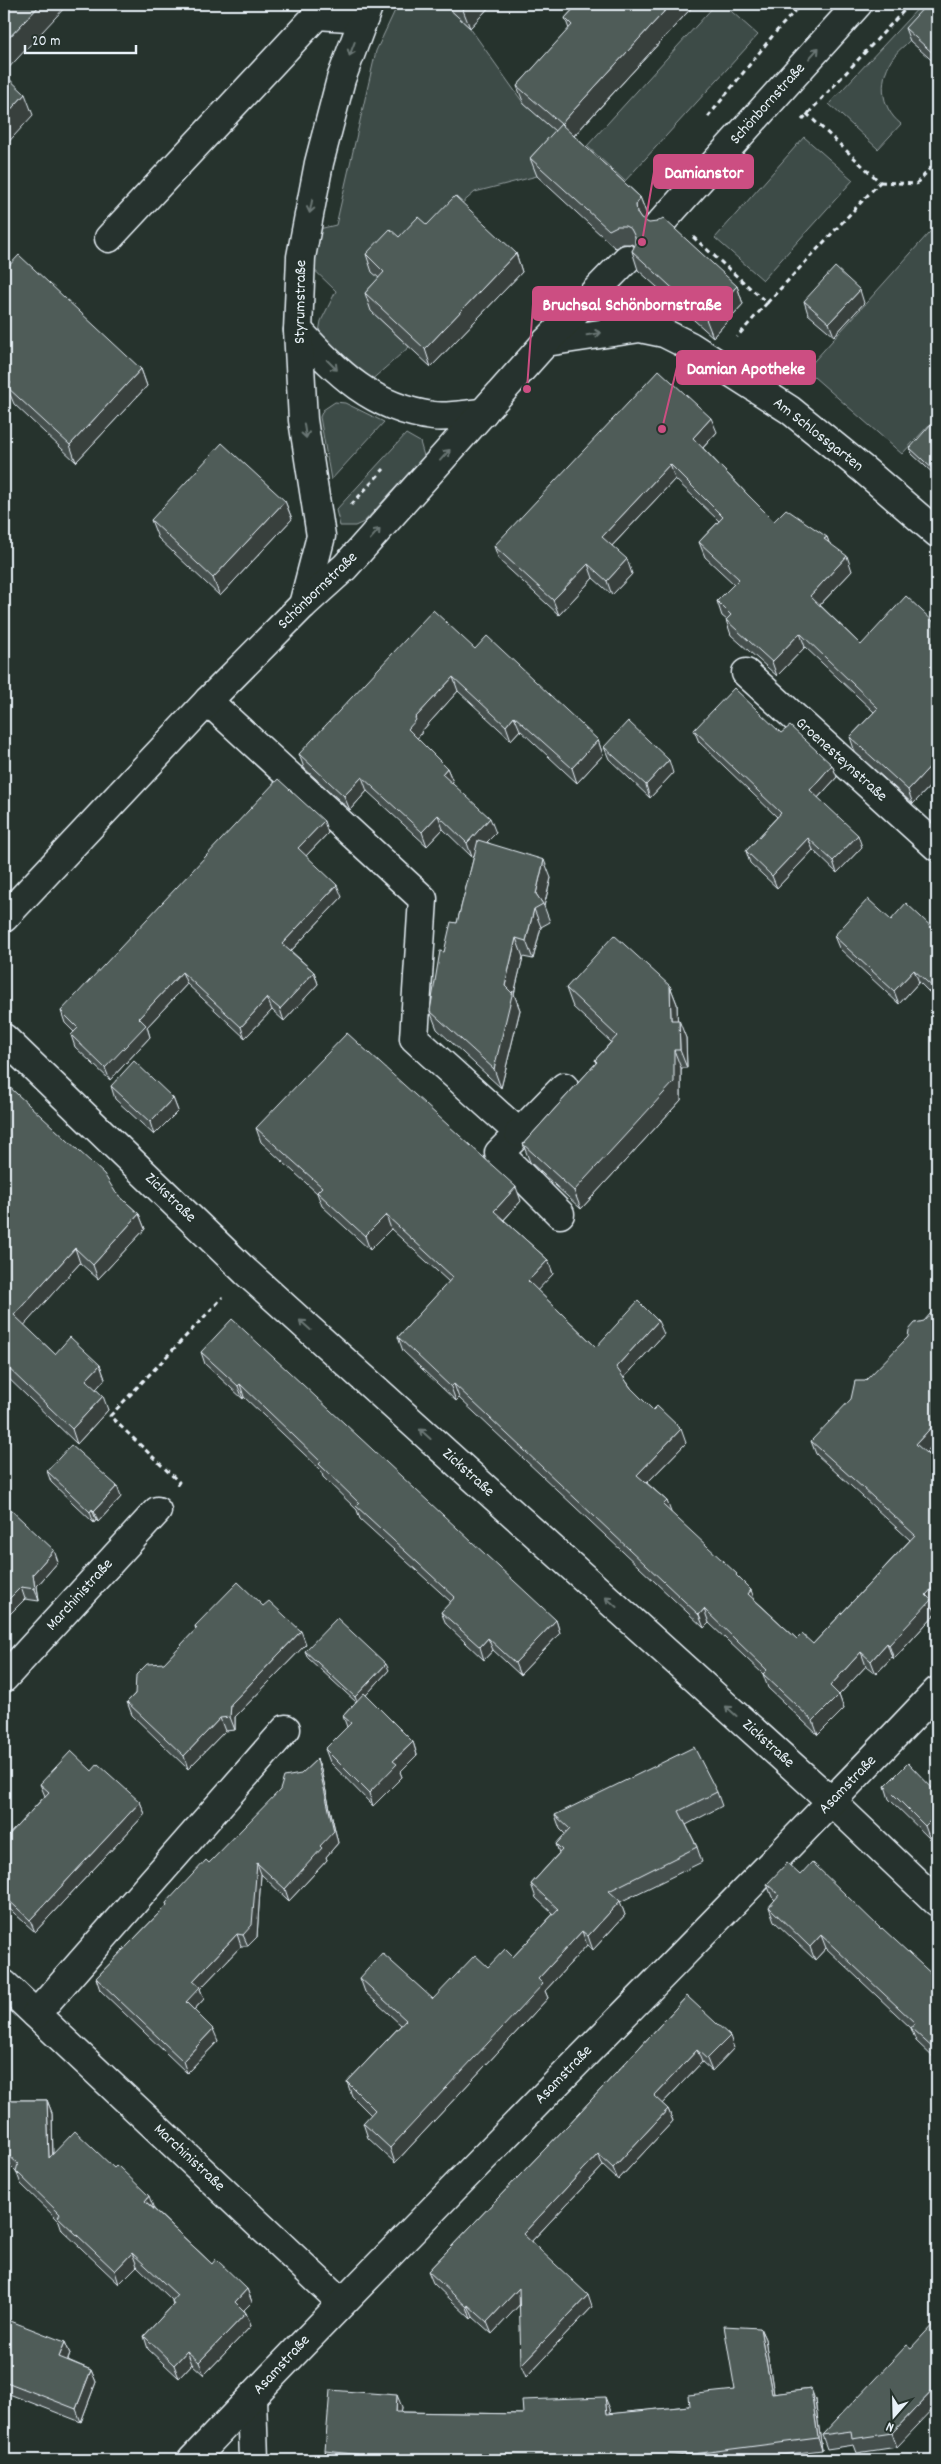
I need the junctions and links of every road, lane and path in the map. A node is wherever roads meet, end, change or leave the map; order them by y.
1 (802, 4) edge
2 (858, 4) edge
3 (367, 11) edge
4 (781, 89) junction
5 (704, 122) dead end
6 (937, 161) edge
7 (880, 182) junction
8 (658, 226) edge
9 (689, 234) dead end
10 (109, 238) dead end
11 (627, 259) dead end
12 (767, 303) junction
13 (298, 330) junction
14 (546, 342) junction
15 (715, 362) junction
16 (483, 413) junction
17 (937, 533) edge
18 (303, 605) junction
19 (746, 673) dead end
20 (208, 701) junction
21 (937, 847) edge
22 (4, 918) edge
23 (4, 1038) edge
24 (564, 1087) dead end
25 (519, 1133) junction
26 (560, 1214) dead end
27 (246, 1272) junction
28 (157, 1511) joint
29 (4, 1678) edge
30 (937, 1690) edge
31 (286, 1729) dead end
32 (832, 1802) junction
33 (937, 1902) edge
34 (4, 1984) edge
35 (36, 2014) junction
36 (341, 2302) junction
37 (252, 2398) junction
38 (192, 2460) edge
39 (254, 2460) edge

1 - 5 path
4 -> 2 street, Schönbornstraße
3 - 10 street
3 -> 13 street, Styrumstraße
4 - 7 path
4 - 8 street, Schönbornstraße
6 - 7 path
7 - 12 path
9 - 12 path
11 - 14 street, Schönbornstraße
12 - 15 path
13 -> 16 street
13 -> 18 street, Styrumstraße
14 -> 15 street, Am Schlossgarten
14 - 16 street, Schönbornstraße
15 - 17 street, Am Schlossgarten
18 -> 16 street, Schönbornstraße
18 - 20 street, Schönbornstraße
19 - 21 street, Groenesteynstraße
20 - 22 street, Schönbornstraße
20 - 25 street
23 - 27 street, Zickstraße
24 - 25 street
25 - 26 street
27 - 28 path
32 -> 27 street, Zickstraße
28 - 29 street, Marchinistraße
30 - 32 street, Asamstraße
31 - 35 street
32 - 33 street, Zickstraße
32 - 36 street, Asamstraße
34 - 35 street, Marchinistraße
35 - 36 street, Marchinistraße
36 - 37 street, Asamstraße
37 - 38 street, Asamstraße
37 - 39 street

